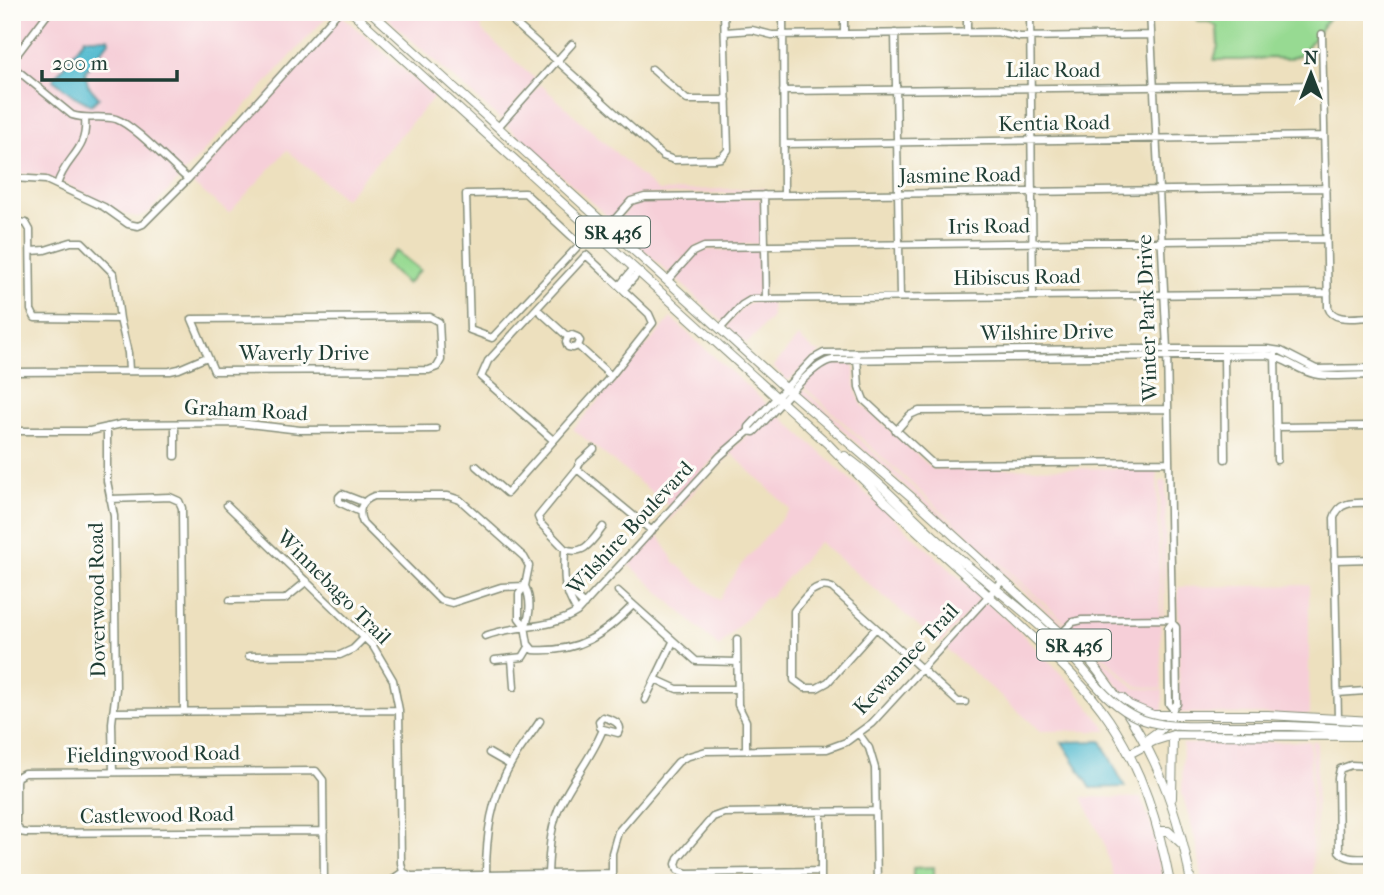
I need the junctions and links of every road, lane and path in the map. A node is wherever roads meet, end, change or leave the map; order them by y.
1 (49, 12) edge
2 (338, 12) edge
3 (352, 12) edge
4 (371, 12) edge
5 (509, 12) edge
6 (724, 12) edge
7 (783, 12) edge
8 (844, 12) edge
9 (967, 12) edge
10 (1030, 12) edge
11 (1150, 12) edge
12 (725, 32) junction
13 (967, 32) junction
14 (895, 33) junction
15 (844, 34) junction
16 (1322, 34) dead end
17 (783, 35) junction
18 (1151, 35) junction
19 (1030, 36) junction
20 (572, 44) dead end
21 (558, 60) junction
22 (12, 64) edge
23 (652, 69) dead end
24 (1323, 85) junction
25 (1154, 87) junction
26 (897, 89) junction
27 (1031, 89) junction
28 (783, 91) junction
29 (727, 100) junction
30 (85, 118) junction
31 (476, 125) junction
32 (498, 127) junction
33 (1324, 136) junction
34 (1156, 138) junction
35 (512, 140) junction
36 (494, 141) junction
37 (1031, 141) junction
38 (898, 142) junction
39 (784, 144) junction
40 (12, 178) edge
41 (188, 179) junction
42 (57, 185) junction
43 (1326, 188) junction
44 (1159, 190) junction
45 (1032, 192) junction
46 (898, 194) junction
47 (764, 195) junction
48 (784, 195) junction
49 (562, 202) junction
50 (547, 213) junction
51 (553, 218) junction
52 (12, 221) edge
53 (608, 227) junction
54 (1326, 239) junction
55 (1162, 242) junction
56 (1033, 243) junction
57 (580, 244) junction
58 (899, 245) junction
59 (765, 247) junction
60 (31, 251) junction
61 (586, 255) junction
62 (637, 270) junction
63 (667, 281) junction
64 (622, 287) junction
65 (662, 293) junction
66 (1164, 293) junction
67 (1328, 293) junction
68 (1033, 295) junction
69 (900, 297) junction
70 (687, 299) junction
71 (766, 299) junction
72 (537, 309) junction
73 (1372, 317) edge
74 (120, 320) junction
75 (720, 329) junction
76 (492, 338) junction
77 (496, 351) junction
78 (1167, 352) junction
79 (1224, 353) junction
80 (1275, 354) junction
81 (857, 356) junction
82 (207, 357) junction
83 (1372, 369) edge
84 (129, 371) junction
85 (12, 372) edge
86 (1372, 375) edge
87 (611, 376) junction
88 (788, 390) junction
89 (780, 400) junction
90 (1168, 409) junction
91 (175, 424) junction
92 (1372, 426) edge
93 (107, 427) junction
94 (1276, 427) junction
95 (436, 429) dead end
96 (12, 431) edge
97 (896, 431) junction
98 (553, 440) junction
99 (828, 444) junction
100 (594, 449) dead end
101 (175, 456) dead end
102 (1225, 459) dead end
103 (1277, 460) dead end
104 (1168, 462) junction
105 (476, 466) dead end
106 (577, 469) junction
107 (110, 499) junction
108 (363, 502) junction
109 (1372, 503) edge
110 (227, 505) dead end
111 (360, 512) junction
112 (603, 527) dead end
113 (652, 531) junction
114 (565, 549) junction
115 (1372, 559) edge
116 (1334, 560) junction
117 (1003, 580) junction
118 (307, 581) junction
119 (564, 584) junction
120 (525, 586) junction
121 (995, 588) junction
122 (618, 591) dead end
123 (988, 596) junction
124 (230, 600) dead end
125 (584, 605) junction
126 (633, 605) junction
127 (577, 612) junction
128 (1172, 621) junction
129 (525, 626) junction
130 (876, 628) junction
131 (1062, 633) junction
132 (485, 636) dead end
133 (365, 637) junction
134 (737, 639) dead end
135 (673, 642) junction
136 (529, 647) junction
137 (249, 656) dead end
138 (512, 659) junction
139 (495, 660) dead end
140 (737, 662) junction
141 (920, 668) junction
142 (655, 679) junction
143 (1108, 684) junction
144 (514, 687) dead end
145 (1372, 687) edge
146 (738, 689) junction
147 (1337, 693) junction
148 (645, 700) dead end
149 (965, 702) dead end
150 (399, 710) junction
151 (184, 711) junction
152 (113, 712) junction
153 (1173, 712) junction
154 (1338, 719) junction
155 (540, 721) dead end
156 (1372, 721) edge
157 (603, 729) dead end
158 (1372, 730) edge
159 (859, 734) junction
160 (1173, 735) junction
161 (1372, 736) edge
162 (1145, 743) junction
163 (746, 750) junction
164 (1128, 752) junction
165 (489, 753) dead end
166 (510, 765) junction
167 (1372, 766) edge
168 (113, 772) junction
169 (1172, 801) junction
170 (14, 803) edge
171 (876, 811) junction
172 (821, 812) junction
173 (324, 831) junction
174 (1159, 831) junction
175 (1184, 846) junction
176 (1372, 858) edge
177 (821, 871) junction
178 (403, 872) junction
179 (612, 873) junction
180 (548, 874) junction
181 (486, 875) junction
182 (390, 881) edge
183 (324, 883) edge
184 (612, 883) edge
185 (821, 883) edge
186 (877, 883) edge
187 (1170, 883) edge
188 (1191, 883) edge

1 - 22 street
2 - 41 street
3 - 31 main road, SR 436
4 - 32 main road, SR 436
5 - 21 street
6 - 12 street
7 - 17 street
8 - 15 street
9 - 13 street
10 - 19 street
11 - 18 street, Winter Park Drive
12 - 17 street
12 - 29 street
13 - 14 street
13 - 19 street
14 - 15 street
14 - 26 street
15 - 17 street
16 - 24 street
17 - 28 street
18 - 19 street
18 - 25 street, Winter Park Drive
19 - 27 street
20 - 21 street
21 - 29 street
21 - 32 street
22 - 30 street
23 - 29 street
24 - 25 street, Lilac Road
24 - 33 street
25 - 27 street, Lilac Road
25 - 34 street, Winter Park Drive
26 - 27 street, Lilac Road
26 - 28 street, Lilac Road
26 - 38 street
27 - 37 street
28 - 39 street
30 - 41 street
30 - 42 street
31 - 32 main road
31 - 36 main road, SR 436
32 - 35 main road, SR 436
33 - 34 street, Kentia Road
33 - 43 street
34 - 37 street, Kentia Road
34 - 44 street, Winter Park Drive
35 - 36 main road
35 - 53 main road, SR 436
36 - 49 main road, SR 436
37 - 38 street, Kentia Road
37 - 45 street
38 - 39 street, Kentia Road
38 - 46 street
39 - 48 street
40 - 42 street
41 - 42 street
43 - 44 street, Jasmine Road
43 - 54 street
44 - 45 street, Jasmine Road
44 - 55 street, Winter Park Drive
45 - 46 street, Jasmine Road
45 - 56 street
46 - 48 street, Jasmine Road
46 - 58 street
47 - 48 street, Jasmine Road
47 - 53 street, Jasmine Road
47 - 59 street
49 - 50 street
49 - 51 street
49 - 62 main road, SR 436
50 - 51 street
50 - 76 street
51 - 57 street
52 - 60 street
53 - 63 main road, SR 436
54 - 55 street, Iris Road
54 - 67 street
55 - 56 street, Iris Road
55 - 66 street, Winter Park Drive
56 - 58 street, Iris Road
56 - 68 street
57 - 61 street
57 - 76 street
58 - 59 street, Iris Road
58 - 69 street
59 - 63 street, Iris Road
59 - 71 street
60 - 74 street
60 - 74 street
61 - 64 street
61 - 72 street
62 - 63 main road
62 - 64 street
62 - 65 main road, SR 436
63 - 70 main road, SR 436
64 - 87 street
65 - 70 main road
65 - 89 main road, SR 436
66 - 67 street, Hibiscus Road
66 - 68 street, Hibiscus Road
66 - 78 street, Winter Park Drive
67 - 73 street
68 - 69 street, Hibiscus Road
69 - 71 street, Hibiscus Road
70 - 75 main road, SR 436
71 - 75 street, Hibiscus Road
72 - 77 street
72 - 87 street
74 - 84 street
75 - 88 main road, SR 436
76 - 77 street
77 - 98 street
78 - 79 street, Wilshire Drive
78 - 81 street, Wilshire Drive
78 - 90 street, Winter Park Drive
79 - 80 street, Wilshire Drive
79 - 102 street
80 - 83 street, Wilshire Drive
80 - 86 street, Wilshire Drive
80 - 94 street
81 - 88 street, Wilshire Drive
81 - 97 street
82 - 82 street, Waverly Drive
82 - 84 street
84 - 85 street
87 - 98 street
88 - 89 street, Wilshire Drive
88 - 117 main road, SR 436
89 - 99 main road, SR 436
89 - 113 street, Wilshire Boulevard
90 - 97 street
90 - 104 street, Winter Park Drive
91 - 93 street, Graham Road
91 - 95 street, Graham Road
91 - 101 street
92 - 94 street
93 - 96 street, Graham Road
93 - 107 street, Doverwood Road
94 - 103 street
97 - 104 street
98 - 105 street
99 - 121 main road
99 - 123 main road, SR 436
100 - 106 street
104 - 128 street, Winter Park Drive
106 - 113 street
106 - 114 street
107 - 151 street
107 - 152 street, Doverwood Road
108 - 111 street
108 - 111 street
108 - 120 street
109 - 116 street
110 - 118 street, Winnebago Trail
111 - 120 street
112 - 114 street
113 - 125 street, Wilshire Boulevard
114 - 119 street
115 - 116 street
116 - 147 street
117 - 121 street, Kewannee Trail
117 - 131 main road, SR 436
118 - 124 street
118 - 133 street, Winnebago Trail
119 - 125 street
119 - 127 street
120 - 129 street
121 - 123 street, Kewannee Trail
121 - 158 main road, bridge
122 - 126 street
123 - 141 street, Kewannee Trail
123 - 164 main road, SR 436
125 - 127 street, Wilshire Boulevard
126 - 135 street
126 - 136 street
127 - 129 street, Wilshire Boulevard
128 - 131 street
128 - 153 street, Winter Park Drive
129 - 132 street, Wilshire Boulevard
129 - 136 street
130 - 130 street
130 - 141 street
131 - 143 main road, SR 436
133 - 137 street
133 - 150 street, Winnebago Trail
134 - 140 street
135 - 140 street
135 - 142 street
136 - 138 street
138 - 139 street
138 - 144 street
140 - 146 street
141 - 149 street
141 - 159 street, Kewannee Trail
142 - 146 street
142 - 148 street
143 - 153 main road
143 - 162 main road, SR 436
145 - 147 street
146 - 163 street
147 - 154 street
150 - 151 street
150 - 178 street, Winnebago Trail
151 - 152 street
152 - 168 street, Doverwood Road
153 - 154 main road
153 - 160 street, Winter Park Drive
153 - 162 main road
154 - 156 main road
155 - 166 street
157 - 180 street
159 - 163 street, Kewannee Trail
159 - 171 street
160 - 161 main road
160 - 162 main road
160 - 169 main road, Winter Park Drive
162 - 164 main road
162 - 169 main road, SR 436
163 - 179 street, Kewannee Trail
164 - 174 main road, SR 436
165 - 166 street
166 - 181 street
167 - 176 street
168 - 170 street, Fieldingwood Road
168 - 173 street, Fieldingwood Road
169 - 175 main road, SR 436
170 - 173 street, Castlewood Road
171 - 172 street
171 - 186 street
172 - 177 street
172 - 177 street
173 - 183 street
174 - 175 main road
174 - 187 main road, SR 436
175 - 188 main road, SR 436
177 - 185 street
178 - 181 street
178 - 182 street
179 - 180 street
179 - 184 street, Kewannee Trail
180 - 181 street

